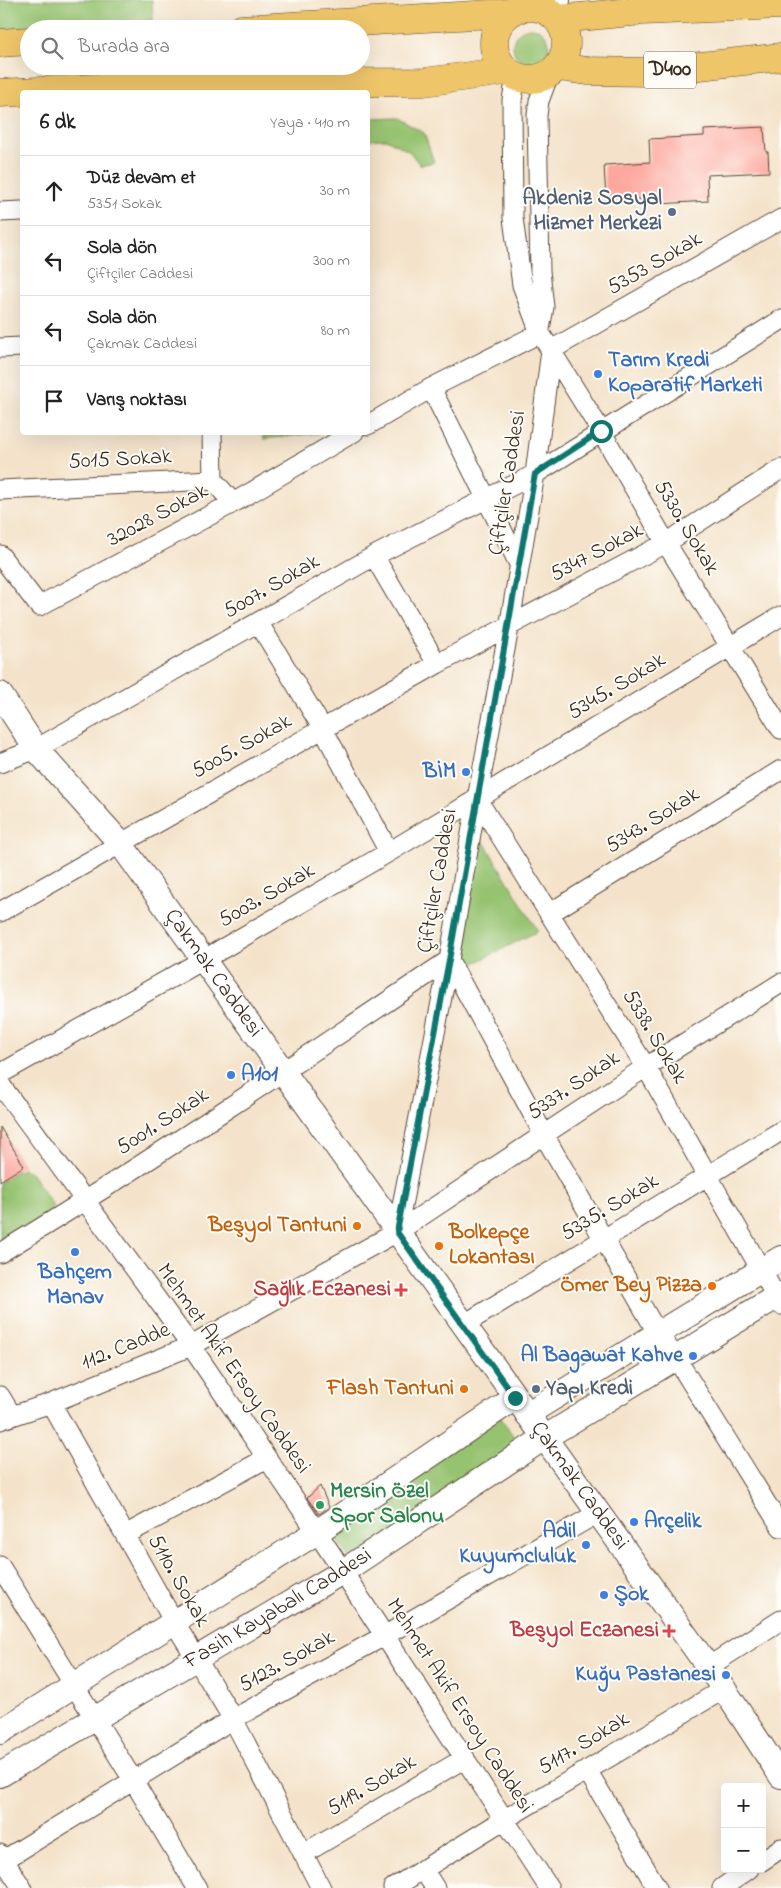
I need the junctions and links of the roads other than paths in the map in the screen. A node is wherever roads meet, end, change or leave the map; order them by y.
1 (740, 4) edge
2 (781, 5) edge
3 (519, 7) edge
4 (557, 11) edge
5 (355, 20) edge
6 (20, 42) edge
7 (0, 43) edge
8 (781, 57) edge
9 (554, 70) junction
10 (511, 74) junction
11 (63, 90) edge
12 (20, 92) edge
13 (0, 93) edge
14 (20, 211) edge
15 (0, 212) edge
16 (781, 220) edge
17 (781, 320) edge
18 (540, 333) junction
19 (20, 347) edge
20 (0, 348) edge
21 (552, 350) junction
22 (431, 388) junction
23 (370, 424) edge
24 (601, 431) junction
25 (212, 435) edge
26 (349, 435) edge
27 (781, 469) edge
28 (535, 474) junction
29 (213, 480) junction
30 (0, 490) edge
31 (488, 498) junction
32 (233, 503) junction
33 (666, 543) junction
34 (0, 555) edge
35 (374, 556) junction
36 (519, 564) junction
37 (781, 616) edge
38 (258, 622) junction
39 (509, 628) junction
40 (731, 646) junction
41 (438, 664) junction
42 (0, 694) edge
43 (323, 729) junction
44 (781, 729) edge
45 (36, 749) junction
46 (0, 763) edge
47 (781, 770) edge
48 (477, 798) junction
49 (120, 844) junction
50 (389, 852) junction
51 (0, 912) edge
52 (550, 913) junction
53 (203, 960) junction
54 (449, 960) junction
55 (781, 983) edge
56 (646, 1067) junction
57 (283, 1072) junction
58 (0, 1074) edge
59 (0, 1084) edge
60 (781, 1131) edge
61 (544, 1135) junction
62 (708, 1176) junction
63 (85, 1201) junction
64 (397, 1232) junction
65 (604, 1239) junction
66 (0, 1252) edge
67 (771, 1264) edge
68 (779, 1299) edge
69 (463, 1325) junction
70 (658, 1334) junction
71 (191, 1346) junction
72 (676, 1358) junction
73 (0, 1396) edge
74 (51, 1403) junction
75 (521, 1406) junction
76 (6, 1418) edge
77 (544, 1438) junction
78 (267, 1458) junction
79 (598, 1513) junction
80 (781, 1528) edge
81 (316, 1532) junction
82 (125, 1536) junction
83 (0, 1566) edge
84 (342, 1572) junction
85 (781, 1620) edge
86 (174, 1622) junction
87 (384, 1636) junction
88 (196, 1659) junction
89 (708, 1667) junction
90 (74, 1685) junction
91 (724, 1689) junction
92 (94, 1719) junction
93 (233, 1719) junction
94 (0, 1732) edge
95 (465, 1758) junction
96 (587, 1770) junction
97 (0, 1775) edge
98 (781, 1776) edge
99 (133, 1780) junction
100 (505, 1819) junction
101 (781, 1848) edge
102 (303, 1854) junction
103 (2, 1857) edge
104 (766, 1857) edge
105 (423, 1869) junction
106 (743, 1873) edge
107 (22, 1888) edge
108 (197, 1888) edge
109 (321, 1888) edge
110 (393, 1888) edge
111 (435, 1888) edge
112 (548, 1888) edge
113 (657, 1888) edge
114 (722, 1888) edge

1 - 2 highway
1 - 4 highway
3 - 4 highway
3 - 5 highway
3 - 10 highway
4 - 9 highway
6 - 7 highway
8 - 9 highway, D400
9 - 10 highway
9 - 18 street
10 - 11 highway
10 - 18 street
12 - 13 highway
14 - 15 street
16 - 21 street, 5353 Sokak
17 - 24 street, 5007. Sokak
18 - 21 street
18 - 22 street
19 - 20 street
21 - 24 street, 5330. Sokak
21 - 28 street, Çiftçiler Caddesi
22 - 23 street
22 - 31 street
24 - 28 street, 5007. Sokak
24 - 33 street, 5330. Sokak
25 - 29 street
26 - 32 street, 32028 Sokak
27 - 33 street, 5347 Sokak
28 - 31 street, 5007. Sokak
28 - 36 street, Çiftçiler Caddesi
29 - 30 street, 5015 Sokak
29 - 32 street
31 - 35 street, 5007. Sokak
31 - 36 street
32 - 34 street, 32028 Sokak
33 - 39 street, 5347 Sokak
33 - 40 street, 5330. Sokak
35 - 38 street, 5007. Sokak
35 - 41 street
36 - 39 street, Çiftçiler Caddesi
37 - 40 street, 5345. Sokak
38 - 43 street
38 - 45 street, 5007. Sokak
39 - 41 street, 5005. Sokak
39 - 48 street, Çiftçiler Caddesi
40 - 44 street, 5330. Sokak
40 - 48 street, 5345. Sokak
41 - 43 street, 5005. Sokak
42 - 45 street, Çakmak Caddesi
43 - 49 street, 5005. Sokak
43 - 50 street
45 - 46 street, 5007. Sokak
45 - 49 street, Çakmak Caddesi
47 - 52 street, 5343. Sokak
48 - 50 street, 5003. Sokak
48 - 52 street, 5338. Sokak
48 - 54 street, Çiftçiler Caddesi
49 - 51 street, 5005. Sokak
49 - 53 street, Çakmak Caddesi
50 - 53 street, 5003. Sokak
52 - 56 street, 5338. Sokak
53 - 57 street, Çakmak Caddesi
53 - 58 street, 5003. Sokak
54 - 57 street, 5001. Sokak
54 - 61 street
54 - 64 street, Çiftçiler Caddesi
55 - 56 street, 5337. Sokak
56 - 61 street, 5337. Sokak
56 - 62 street, 5338. Sokak
57 - 63 street, 5001. Sokak
57 - 64 street, Çakmak Caddesi
59 - 63 street, Mehmet Akif Ersoy Caddesi
60 - 62 street, 5335. Sokak
61 - 64 street, 5337. Sokak
61 - 65 street
62 - 65 street, 5335. Sokak
62 - 67 street, 5338. Sokak
63 - 66 street, 5001. Sokak
63 - 71 street, Mehmet Akif Ersoy Caddesi
64 - 69 street, Çakmak Caddesi
64 - 71 street, 112. Cadde
65 - 69 street, 5335. Sokak
65 - 70 street
67 - 68 street, 5338. Sokak
67 - 70 street, Fasih Kayabalı Caddesi
68 - 72 street, Fasih Kayabalı Caddesi
69 - 75 street, Çakmak Caddesi
70 - 72 street
70 - 75 street, Fasih Kayabalı Caddesi
71 - 74 street, 112. Cadde
71 - 78 street, Mehmet Akif Ersoy Caddesi
72 - 77 street, Fasih Kayabalı Caddesi
72 - 80 street
73 - 76 street
74 - 76 street, 112. Cadde
74 - 82 street, 5110. Sokak
75 - 77 street, Çakmak Caddesi
75 - 81 street, Fasih Kayabalı Caddesi
77 - 79 street, Çakmak Caddesi
77 - 84 street, Fasih Kayabalı Caddesi
78 - 81 street, Mehmet Akif Ersoy Caddesi
78 - 82 street
79 - 87 street, 5123. Sokak
79 - 89 street, Çakmak Caddesi
81 - 84 street, Mehmet Akif Ersoy Caddesi
81 - 86 street, Fasih Kayabalı Caddesi
82 - 86 street, 5110. Sokak
83 - 90 street
84 - 87 street, Mehmet Akif Ersoy Caddesi
84 - 88 street, Fasih Kayabalı Caddesi
85 - 89 street
86 - 88 street, 5110. Sokak
86 - 90 street, Fasih Kayabalı Caddesi
87 - 93 street, 5123. Sokak
87 - 95 street, Mehmet Akif Ersoy Caddesi
88 - 92 street, Fasih Kayabalı Caddesi
88 - 93 street, 5110. Sokak
89 - 91 street, Çakmak Caddesi
90 - 92 street
90 - 94 street, Fasih Kayabalı Caddesi
91 - 96 street, 5117. Sokak
91 - 98 street, Çakmak Caddesi
92 - 97 street, Fasih Kayabalı Caddesi
92 - 99 street
93 - 99 street, 5123. Sokak
93 - 102 street, 5110. Sokak
95 - 100 street, Mehmet Akif Ersoy Caddesi
95 - 102 street, 5119. Sokak
96 - 100 street, 5117. Sokak
96 - 113 street
99 - 103 street, 5123. Sokak
99 - 108 street
100 - 105 street, 5117. Sokak
100 - 112 street, Mehmet Akif Ersoy Caddesi
101 - 104 street
102 - 109 street, 5110. Sokak
103 - 107 street
105 - 110 street, 5117. Sokak
105 - 111 street
106 - 114 street

